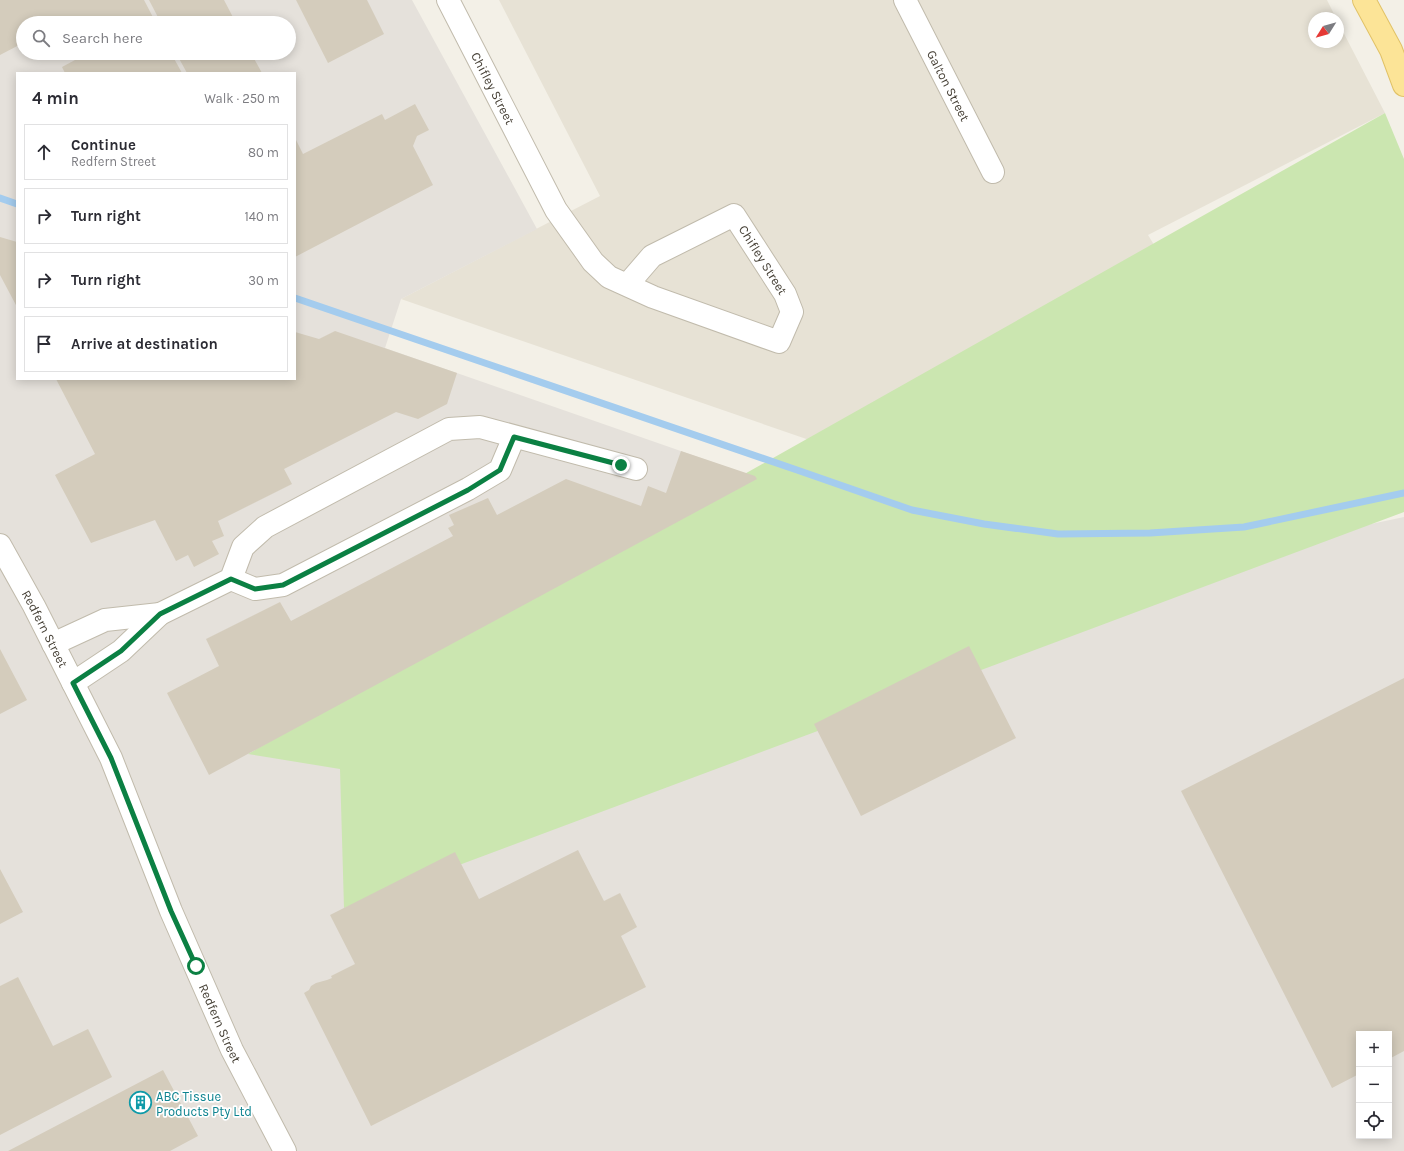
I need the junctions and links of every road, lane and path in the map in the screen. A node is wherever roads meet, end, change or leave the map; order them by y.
1 (448, 0) edge
2 (905, 0) edge
3 (1364, 0) edge
4 (1404, 85) edge
5 (993, 172) dead end
6 (628, 285) junction
7 (514, 437) junction
8 (636, 469) dead end
9 (0, 545) edge
10 (231, 579) junction
11 (160, 614) junction
12 (53, 644) junction
13 (73, 683) junction
14 (285, 1151) edge

1 - 6 street, Chifley Street
2 - 5 street, Galton Street
3 - 4 main road
6 - 6 street, Chifley Street
7 - 8 street
7 - 10 street
7 - 10 street
9 - 12 street, Redfern Street
10 - 11 street
11 - 12 street
11 - 13 street
12 - 13 street, Redfern Street
13 - 14 street, Redfern Street

